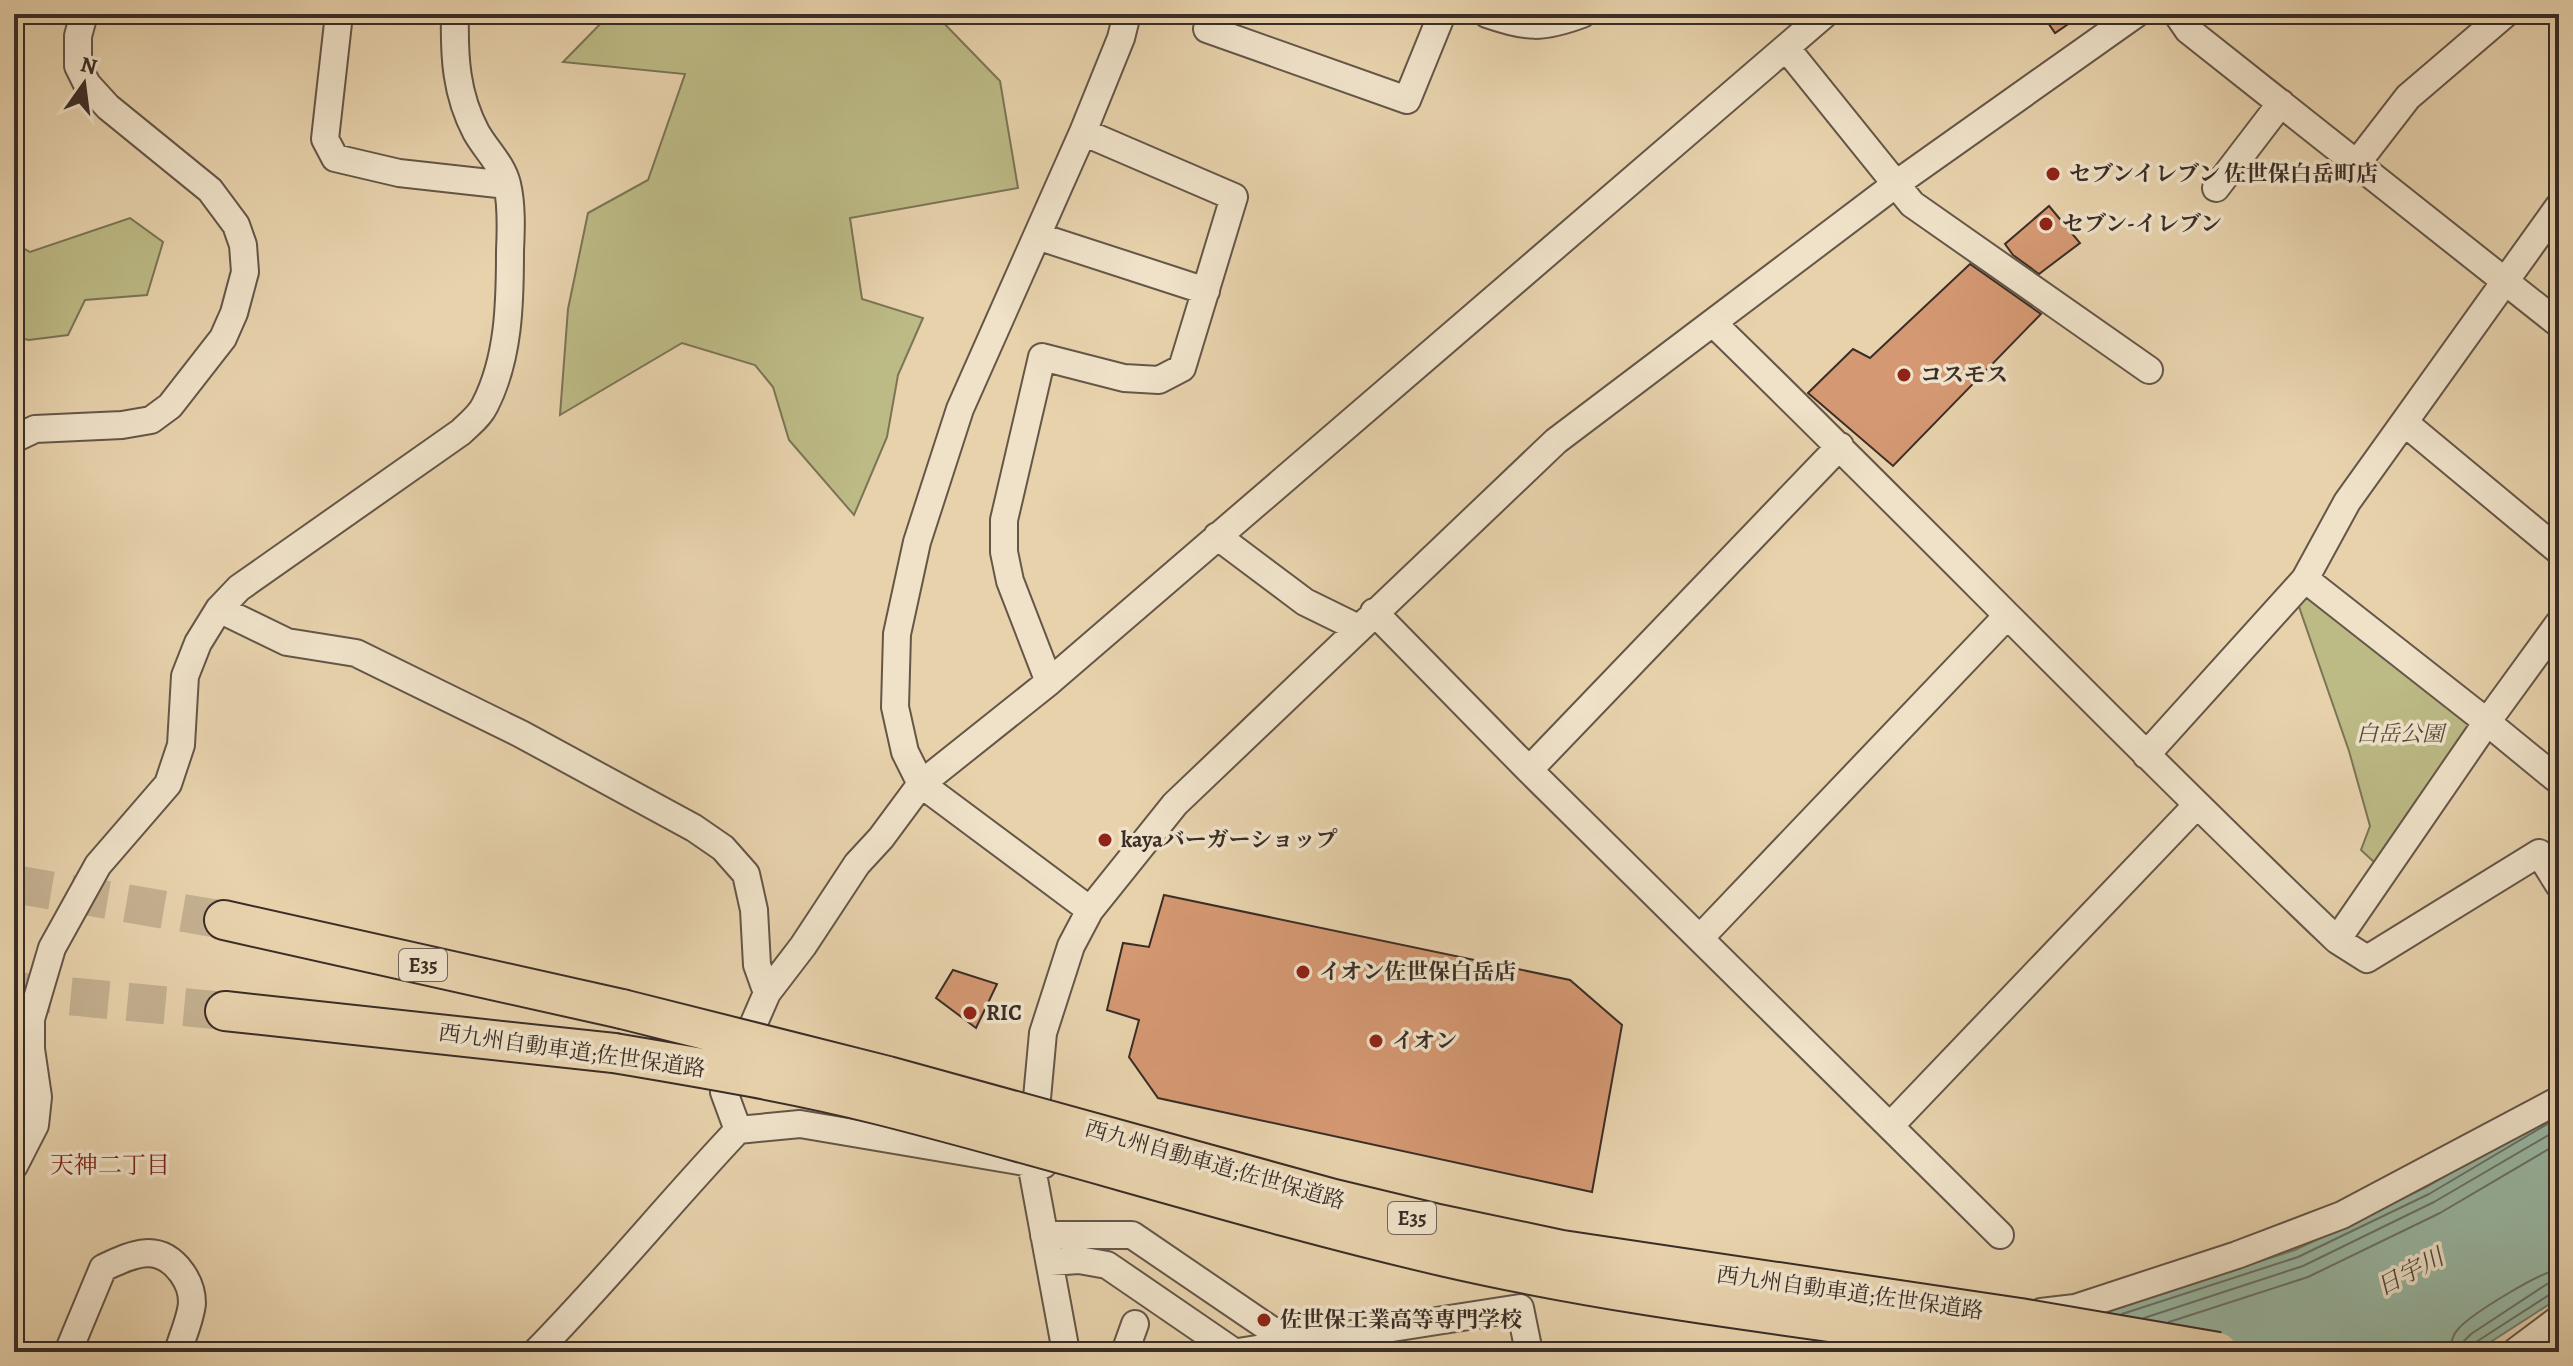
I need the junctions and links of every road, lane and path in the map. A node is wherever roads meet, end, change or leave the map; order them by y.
1 (84, 14) edge
2 (339, 14) edge
3 (455, 14) edge
4 (1127, 14) edge
5 (1211, 14) edge
6 (1442, 14) edge
7 (1487, 14) edge
8 (1582, 14) edge
9 (1825, 14) edge
10 (2136, 14) edge
11 (2177, 14) edge
12 (2505, 14) edge
13 (1787, 49) junction
14 (2281, 103) junction
15 (1083, 132) junction
16 (2357, 163) junction
17 (1896, 184) junction
18 (507, 185) junction
19 (2216, 188) dead end
20 (2559, 206) edge
21 (1037, 236) junction
22 (2505, 280) junction
23 (1206, 291) junction
24 (1713, 323) junction
25 (2559, 324) edge
26 (2149, 370) dead end
27 (2405, 423) junction
28 (14, 439) edge
29 (1840, 446) junction
30 (1217, 536) junction
31 (2559, 551) edge
32 (2305, 579) junction
33 (219, 609) junction
34 (2007, 616) junction
35 (1366, 620) junction
36 (2559, 623) edge
37 (1049, 682) junction
38 (2487, 722) junction
39 (2146, 755) junction
40 (1529, 770) junction
41 (2559, 781) edge
42 (921, 784) junction
43 (2196, 806) junction
44 (2549, 847) edge
45 (2559, 885) edge
46 (1090, 910) junction
47 (224, 920) tunnel mouth
48 (1700, 938) junction
49 (2337, 940) junction
50 (767, 993) junction
51 (225, 1011) tunnel mouth
52 (2559, 1100) edge
53 (1890, 1126) junction
54 (738, 1130) junction
55 (1031, 1163) junction
56 (14, 1166) edge
57 (1044, 1235) junction
58 (2000, 1235) dead end
59 (1050, 1262) junction
60 (2559, 1319) edge
61 (1135, 1324) dead end
62 (1946, 1324) junction
63 (1292, 1344) junction
64 (1319, 1346) edge
65 (2046, 1346) edge
66 (68, 1352) edge
67 (178, 1352) edge
68 (536, 1352) edge
69 (1066, 1352) edge
70 (1125, 1352) edge
71 (1236, 1352) edge
72 (1529, 1352) edge
73 (2138, 1352) edge
74 (2218, 1352) edge
75 (2515, 1352) edge

1 - 28 street
2 - 18 street
3 - 18 street
4 - 15 street
5 - 6 street
7 - 8 street
9 - 13 street
10 - 17 street
11 - 14 street
12 - 16 street
13 - 17 street
13 - 30 street
14 - 16 street
14 - 19 street
15 - 21 street
15 - 23 street
16 - 22 street
17 - 24 street
17 - 26 street
18 - 33 street
20 - 22 street
21 - 23 street
21 - 42 street
22 - 25 street
22 - 27 street
23 - 37 street
24 - 29 street
24 - 35 street
27 - 31 street
27 - 32 street
29 - 34 street
29 - 40 street
30 - 35 street
30 - 37 street
32 - 38 street
32 - 39 street
33 - 50 street
33 - 56 street
34 - 39 street
34 - 48 street
35 - 40 street
35 - 46 street
36 - 38 street
37 - 42 street
38 - 41 street
38 - 49 street
39 - 43 street
40 - 48 street
42 - 46 street
42 - 50 street
43 - 49 street
43 - 53 street
44 - 45 street
44 - 49 street
46 - 55 street
47 - 74 highway, 西九州自動車道;佐世保道路 / E35, bridge
48 - 53 street
50 - 54 street
51 - 65 highway, 西九州自動車道;佐世保道路 / E35, bridge
52 - 62 street
53 - 58 street
54 - 55 street
54 - 68 street
55 - 57 street
55 - 62 street
57 - 59 street
57 - 63 street
59 - 69 street
59 - 71 street
60 - 75 street
61 - 70 street
62 - 65 street
63 - 64 street
63 - 71 street
64 - 72 street
65 - 73 street
66 - 67 street

